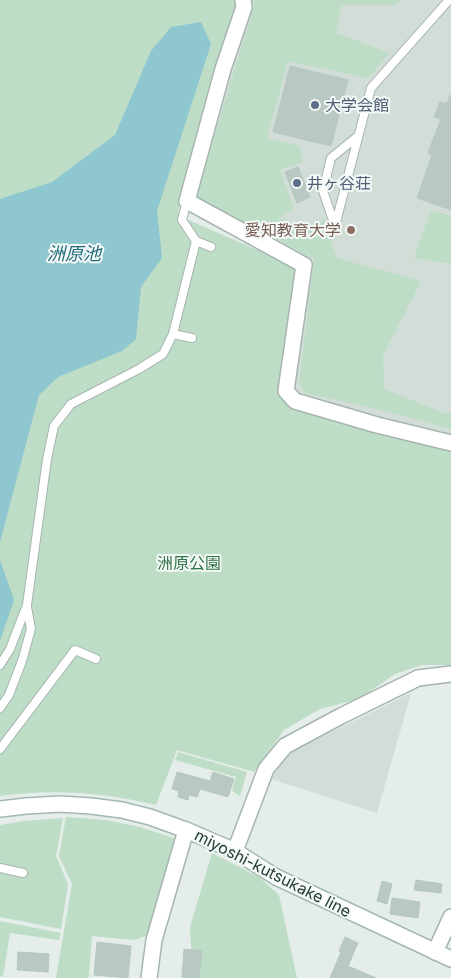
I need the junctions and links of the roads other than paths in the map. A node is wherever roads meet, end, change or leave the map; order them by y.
1 (243, 0) edge
2 (449, 0) edge
3 (358, 136) junction
4 (186, 201) junction
5 (196, 241) junction
6 (211, 247) dead end
7 (173, 334) junction
8 (192, 338) dead end
9 (451, 444) edge
10 (26, 605) junction
11 (96, 658) dead end
12 (0, 666) edge
13 (451, 674) edge
14 (0, 708) edge
15 (0, 749) edge
16 (0, 809) edge
17 (186, 830) junction
18 (234, 851) junction
19 (0, 868) edge
20 (23, 873) dead end
21 (451, 916) edge
22 (435, 952) junction
23 (451, 959) edge
24 (149, 978) edge

1 - 4 street
2 - 3 lane
3 - 3 lane
4 - 5 lane
4 - 9 street
5 - 6 lane
5 - 7 lane
7 - 8 lane
7 - 10 lane
10 - 12 lane
10 - 14 lane
11 - 15 lane
13 - 18 street
16 - 17 street, miyoshi-kutsukake line
17 - 18 street, miyoshi-kutsukake line
17 - 24 street
18 - 22 street, miyoshi-kutsukake line
19 - 20 lane
21 - 22 street
22 - 23 street, miyoshi-kutsukake line

